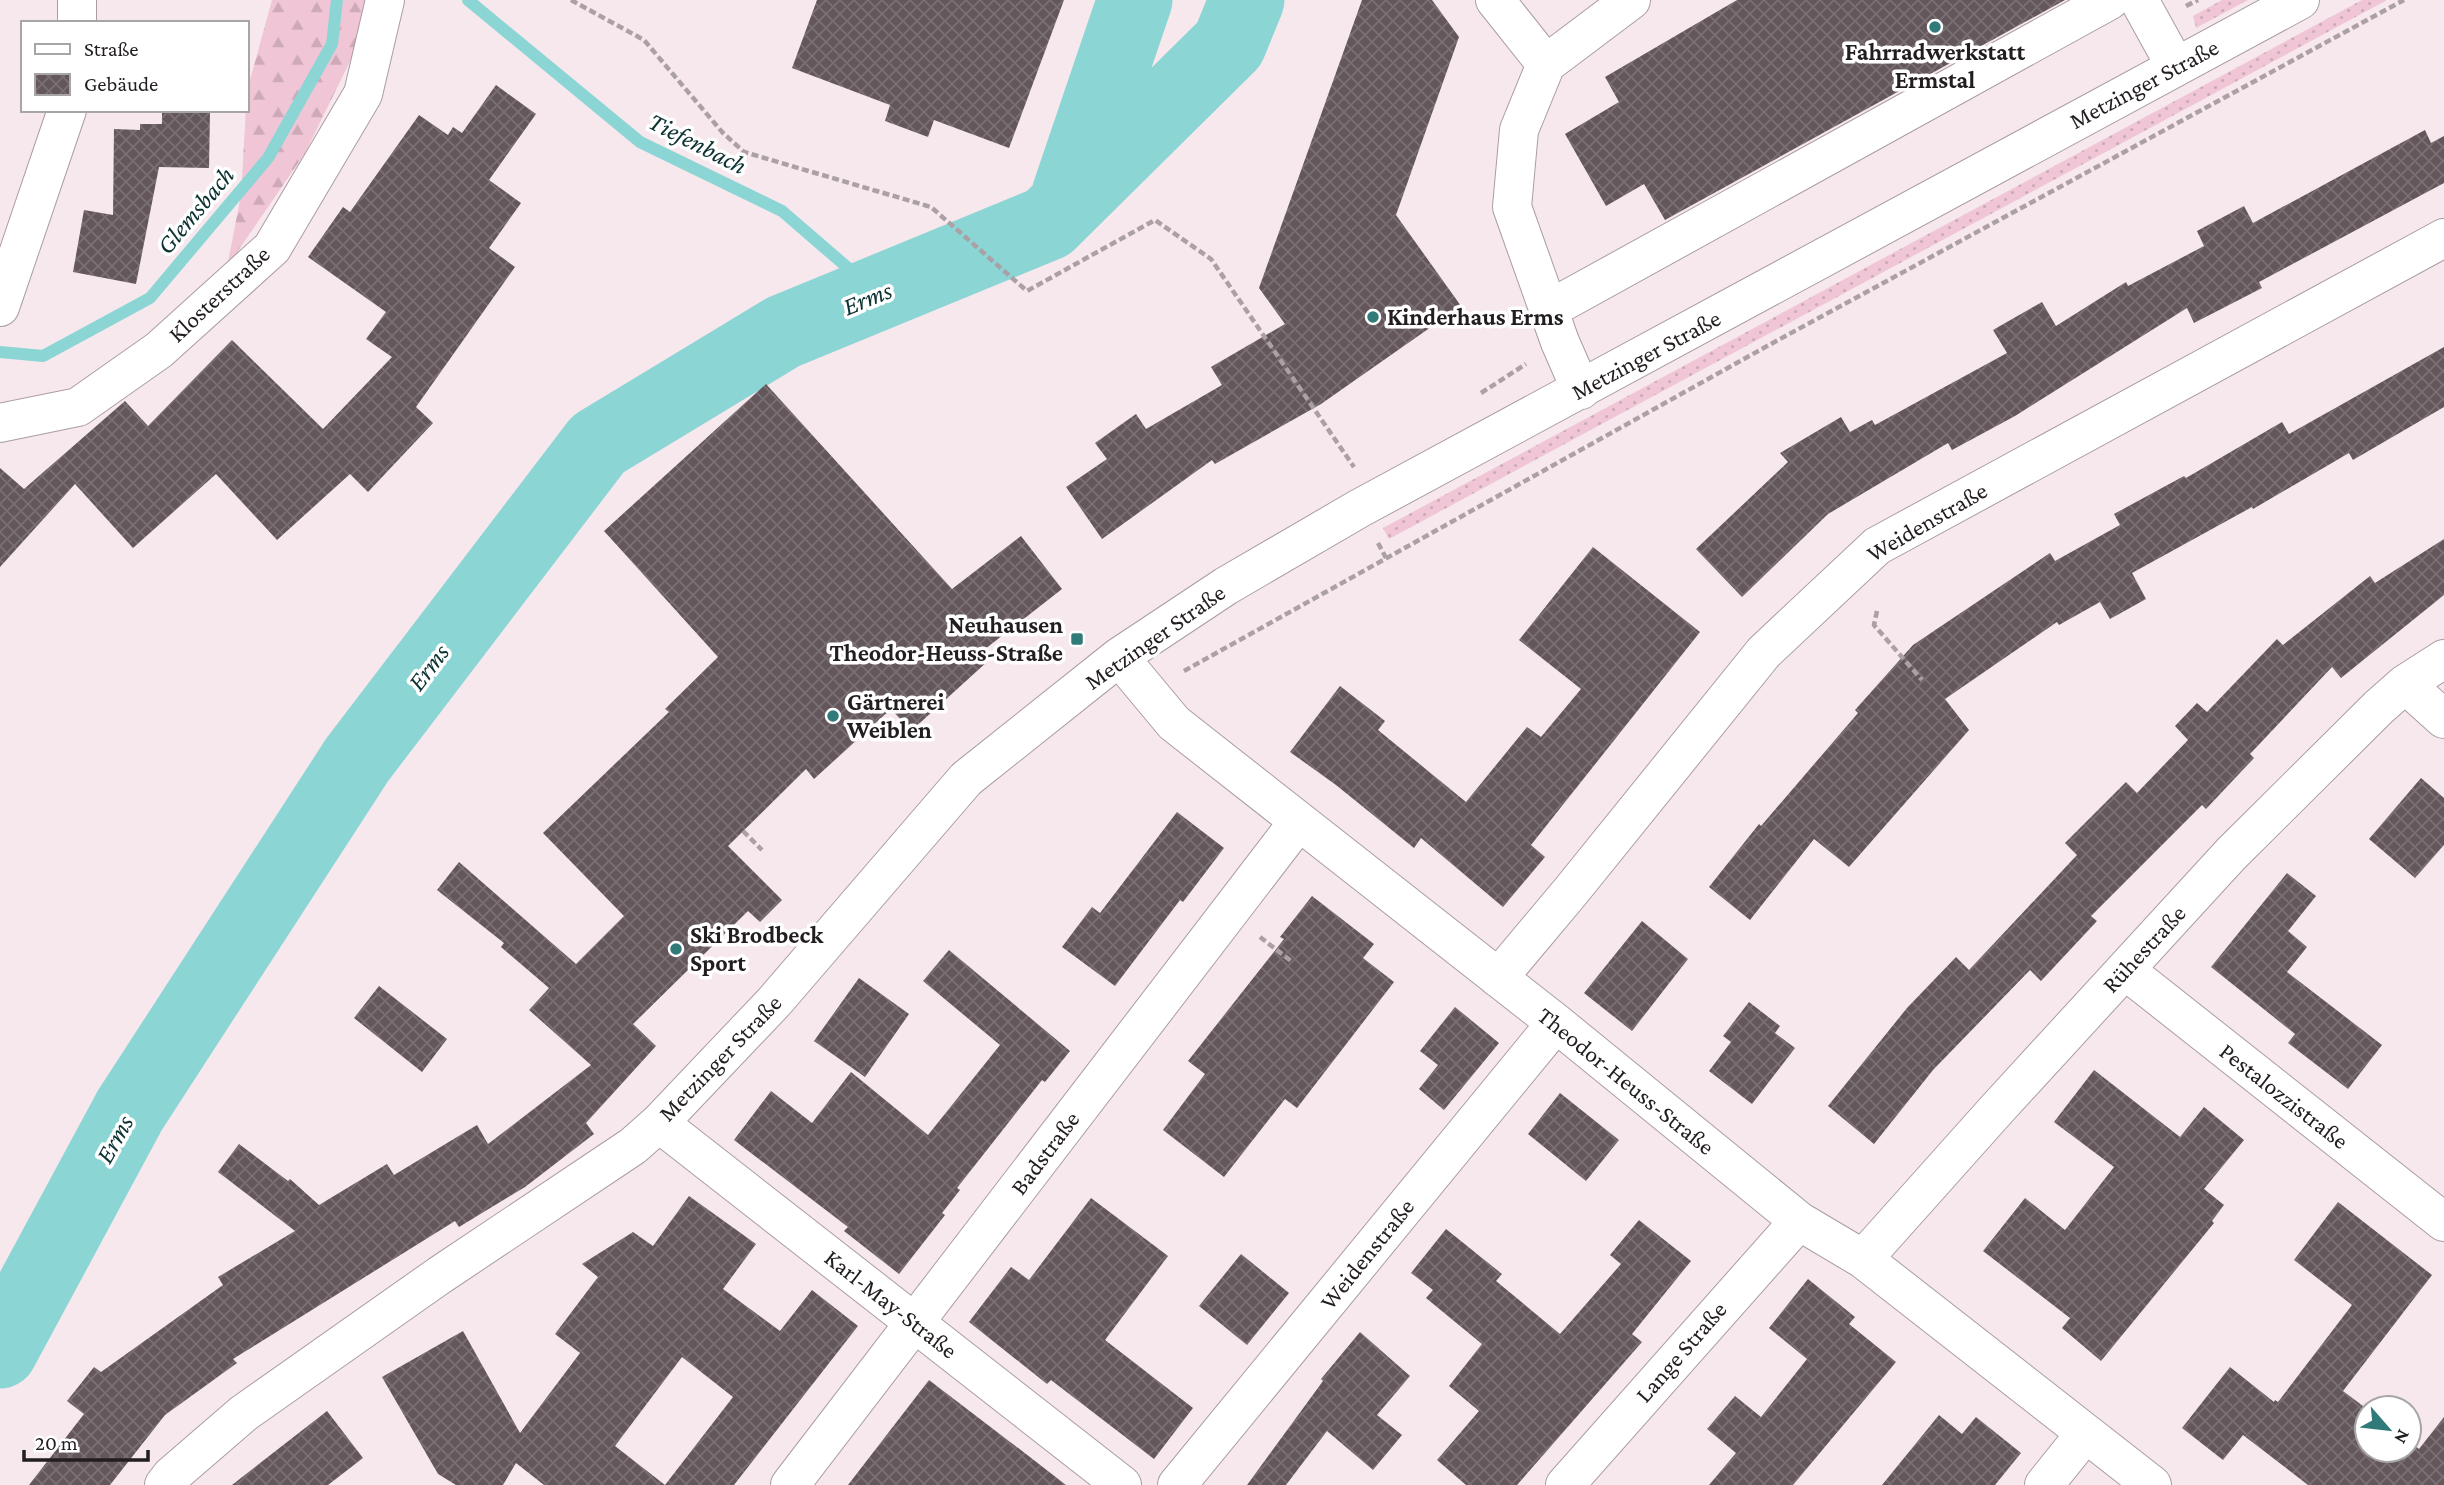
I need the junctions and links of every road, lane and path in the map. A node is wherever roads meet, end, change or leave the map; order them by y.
1 (77, 0) edge
2 (385, 0) edge
3 (572, 0) edge
4 (1495, 0) edge
5 (1631, 0) edge
6 (2110, 0) edge
7 (2138, 0) edge
8 (2300, 0) edge
9 (2404, 0) edge
10 (77, 21) edge
11 (1546, 64) junction
12 (2176, 67) junction
13 (66, 112) edge
14 (2444, 238) edge
15 (0, 307) edge
16 (1548, 310) junction
17 (1581, 390) junction
18 (0, 423) edge
19 (1376, 500) junction
20 (1877, 611) dead end
21 (1119, 657) junction
22 (2444, 659) edge
23 (1922, 680) dead end
24 (2405, 684) junction
25 (1146, 692) junction
26 (2444, 719) edge
27 (1298, 821) junction
28 (743, 831) dead end
29 (762, 850) dead end
30 (2125, 970) junction
31 (1498, 978) junction
32 (1556, 1023) junction
33 (659, 1123) junction
34 (1799, 1221) junction
35 (2444, 1222) edge
36 (1863, 1259) junction
37 (915, 1322) junction
38 (2085, 1434) junction
39 (173, 1482) edge
40 (790, 1485) edge
41 (1122, 1485) edge
42 (1177, 1485) edge
43 (1565, 1485) edge
44 (2044, 1485) edge
45 (2151, 1485) edge

1 - 10 street
2 - 18 street, Klosterstraße
3 - 19 path
4 - 11 street
5 - 11 street
6 - 16 street
7 - 12 street
8 - 12 street, Metzinger Straße
9 - 25 path
11 - 16 street
12 - 17 street, Metzinger Straße
13 - 15 street
14 - 31 street, Weidenstraße
16 - 17 street
17 - 19 street, Metzinger Straße
19 - 21 street, Metzinger Straße
20 - 23 path
21 - 25 street, Theodor-Heuss-Straße
21 - 33 street, Metzinger Straße
22 - 24 street, Rühestraße
24 - 26 street
24 - 30 street, Rühestraße
25 - 27 street, Theodor-Heuss-Straße
27 - 31 street, Theodor-Heuss-Straße
27 - 37 street, Badstraße
28 - 29 path
30 - 35 street, Pestalozzistraße
30 - 36 street, Rühestraße
31 - 32 street, Theodor-Heuss-Straße
32 - 34 street, Theodor-Heuss-Straße
32 - 42 street, Weidenstraße
33 - 37 street, Karl-May-Straße
33 - 39 street, Metzinger Straße
34 - 36 street, Theodor-Heuss-Straße
34 - 43 street, Lange Straße
36 - 38 street, Theodor-Heuss-Straße
37 - 40 street, Badstraße
37 - 41 street, Karl-May-Straße
38 - 44 street
38 - 45 street, Theodor-Heuss-Straße

